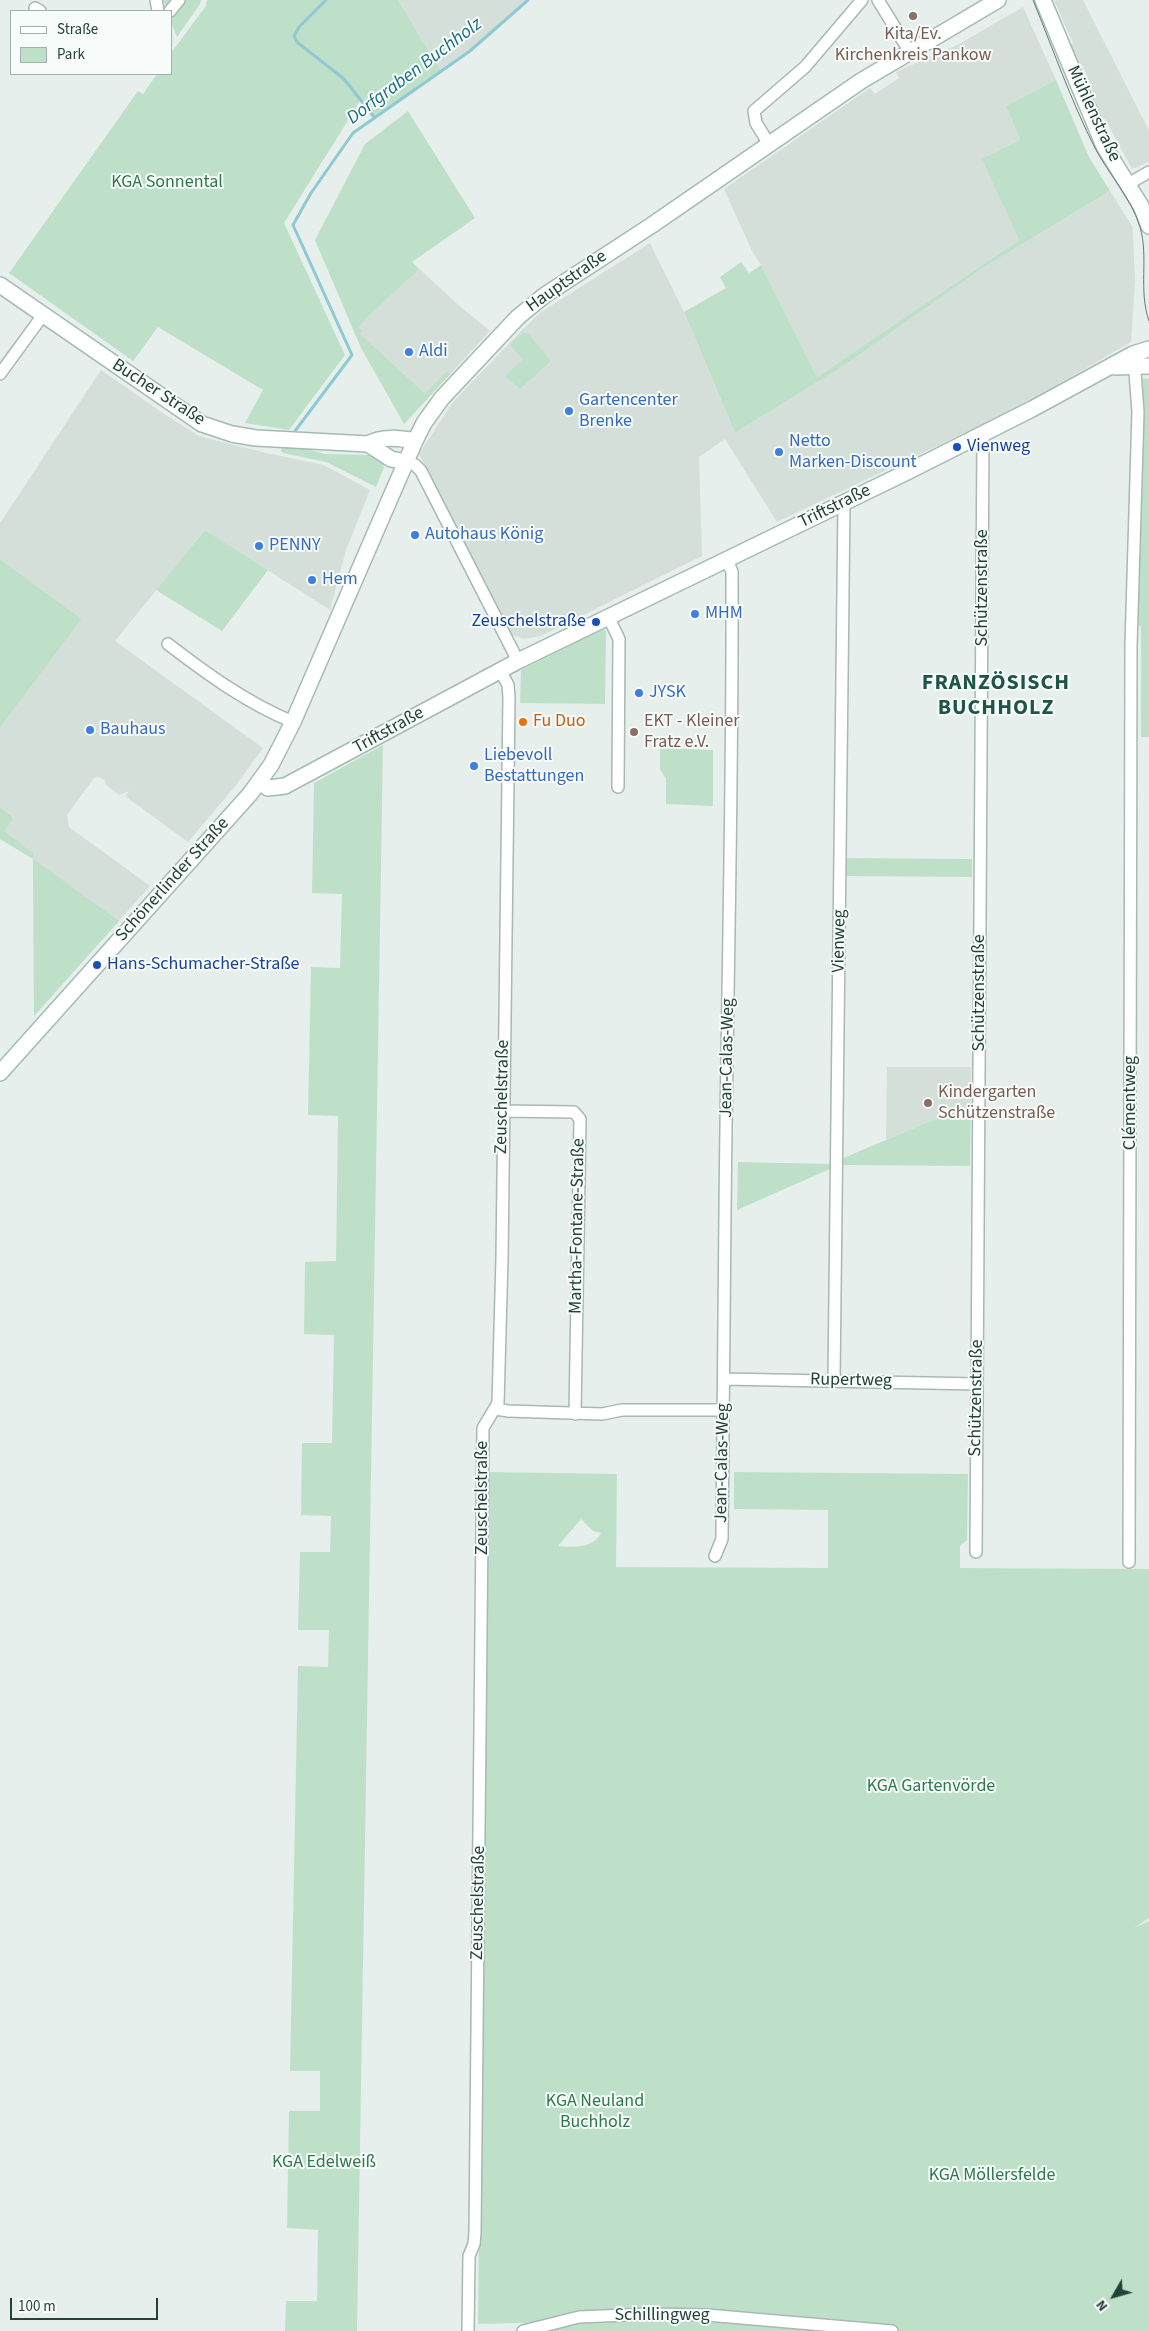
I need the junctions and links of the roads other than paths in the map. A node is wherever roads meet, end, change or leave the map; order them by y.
1 (179, 0) edge
2 (862, 0) edge
3 (878, 0) edge
4 (998, 0) edge
5 (1043, 0) edge
6 (171, 10) edge
7 (910, 52) junction
8 (769, 144) junction
9 (1149, 172) edge
10 (1128, 184) junction
11 (1149, 226) edge
12 (0, 285) edge
13 (43, 315) junction
14 (1149, 350) edge
15 (1139, 362) edge
16 (0, 374) edge
17 (983, 434) junction
18 (415, 441) junction
19 (368, 444) junction
20 (407, 462) junction
21 (844, 502) junction
22 (727, 560) junction
23 (608, 616) junction
24 (168, 644) dead end
25 (518, 661) junction
26 (500, 670) junction
27 (294, 722) junction
28 (258, 782) junction
29 (618, 787) dead end
30 (0, 1073) edge
31 (503, 1111) junction
32 (724, 1379) junction
33 (834, 1380) junction
34 (977, 1384) junction
35 (496, 1409) junction
36 (724, 1410) junction
37 (575, 1414) junction
38 (976, 1552) dead end
39 (715, 1556) dead end
40 (1129, 1562) dead end
41 (468, 2331) edge
42 (523, 2331) edge
43 (892, 2331) edge

1 - 6 street
2 - 8 street
3 - 7 street
4 - 7 main road, Hauptstraße
5 - 10 main road, Mühlenstraße
7 - 8 main road, Hauptstraße
8 - 18 main road, Hauptstraße
9 - 10 street
10 - 11 main road, Mühlenstraße
12 - 13 main road, Bucher Straße
13 - 16 street
13 - 19 main road, Bucher Straße
14 - 15 main road, Triftstraße
15 - 17 main road, Triftstraße
15 - 40 street, Clémentweg
17 - 21 main road, Triftstraße
17 - 34 street, Schützenstraße
18 - 19 main road, Bucher Straße
18 - 20 main road, Hauptstraße
19 - 20 main road
20 - 25 street
20 - 27 main road, Schönerlinder Straße
21 - 22 main road, Triftstraße
21 - 33 street, Vienweg
22 - 23 main road, Triftstraße
22 - 32 street, Jean-Calas-Weg
23 - 25 main road, Triftstraße
23 - 29 street
24 - 27 street
25 - 26 main road, Triftstraße
26 - 28 main road, Triftstraße
26 - 31 street, Zeuschelstraße
27 - 28 main road, Schönerlinder Straße
28 - 30 main road, Schönerlinder Straße
31 - 35 street, Zeuschelstraße
31 - 37 street, Martha-Fontane-Straße
32 - 33 street, Rupertweg
32 - 36 street, Jean-Calas-Weg
33 - 34 street, Rupertweg
34 - 38 street, Schützenstraße
35 - 37 street
35 - 41 street, Zeuschelstraße
36 - 37 street
36 - 39 street, Jean-Calas-Weg
42 - 43 street, Schillingweg

